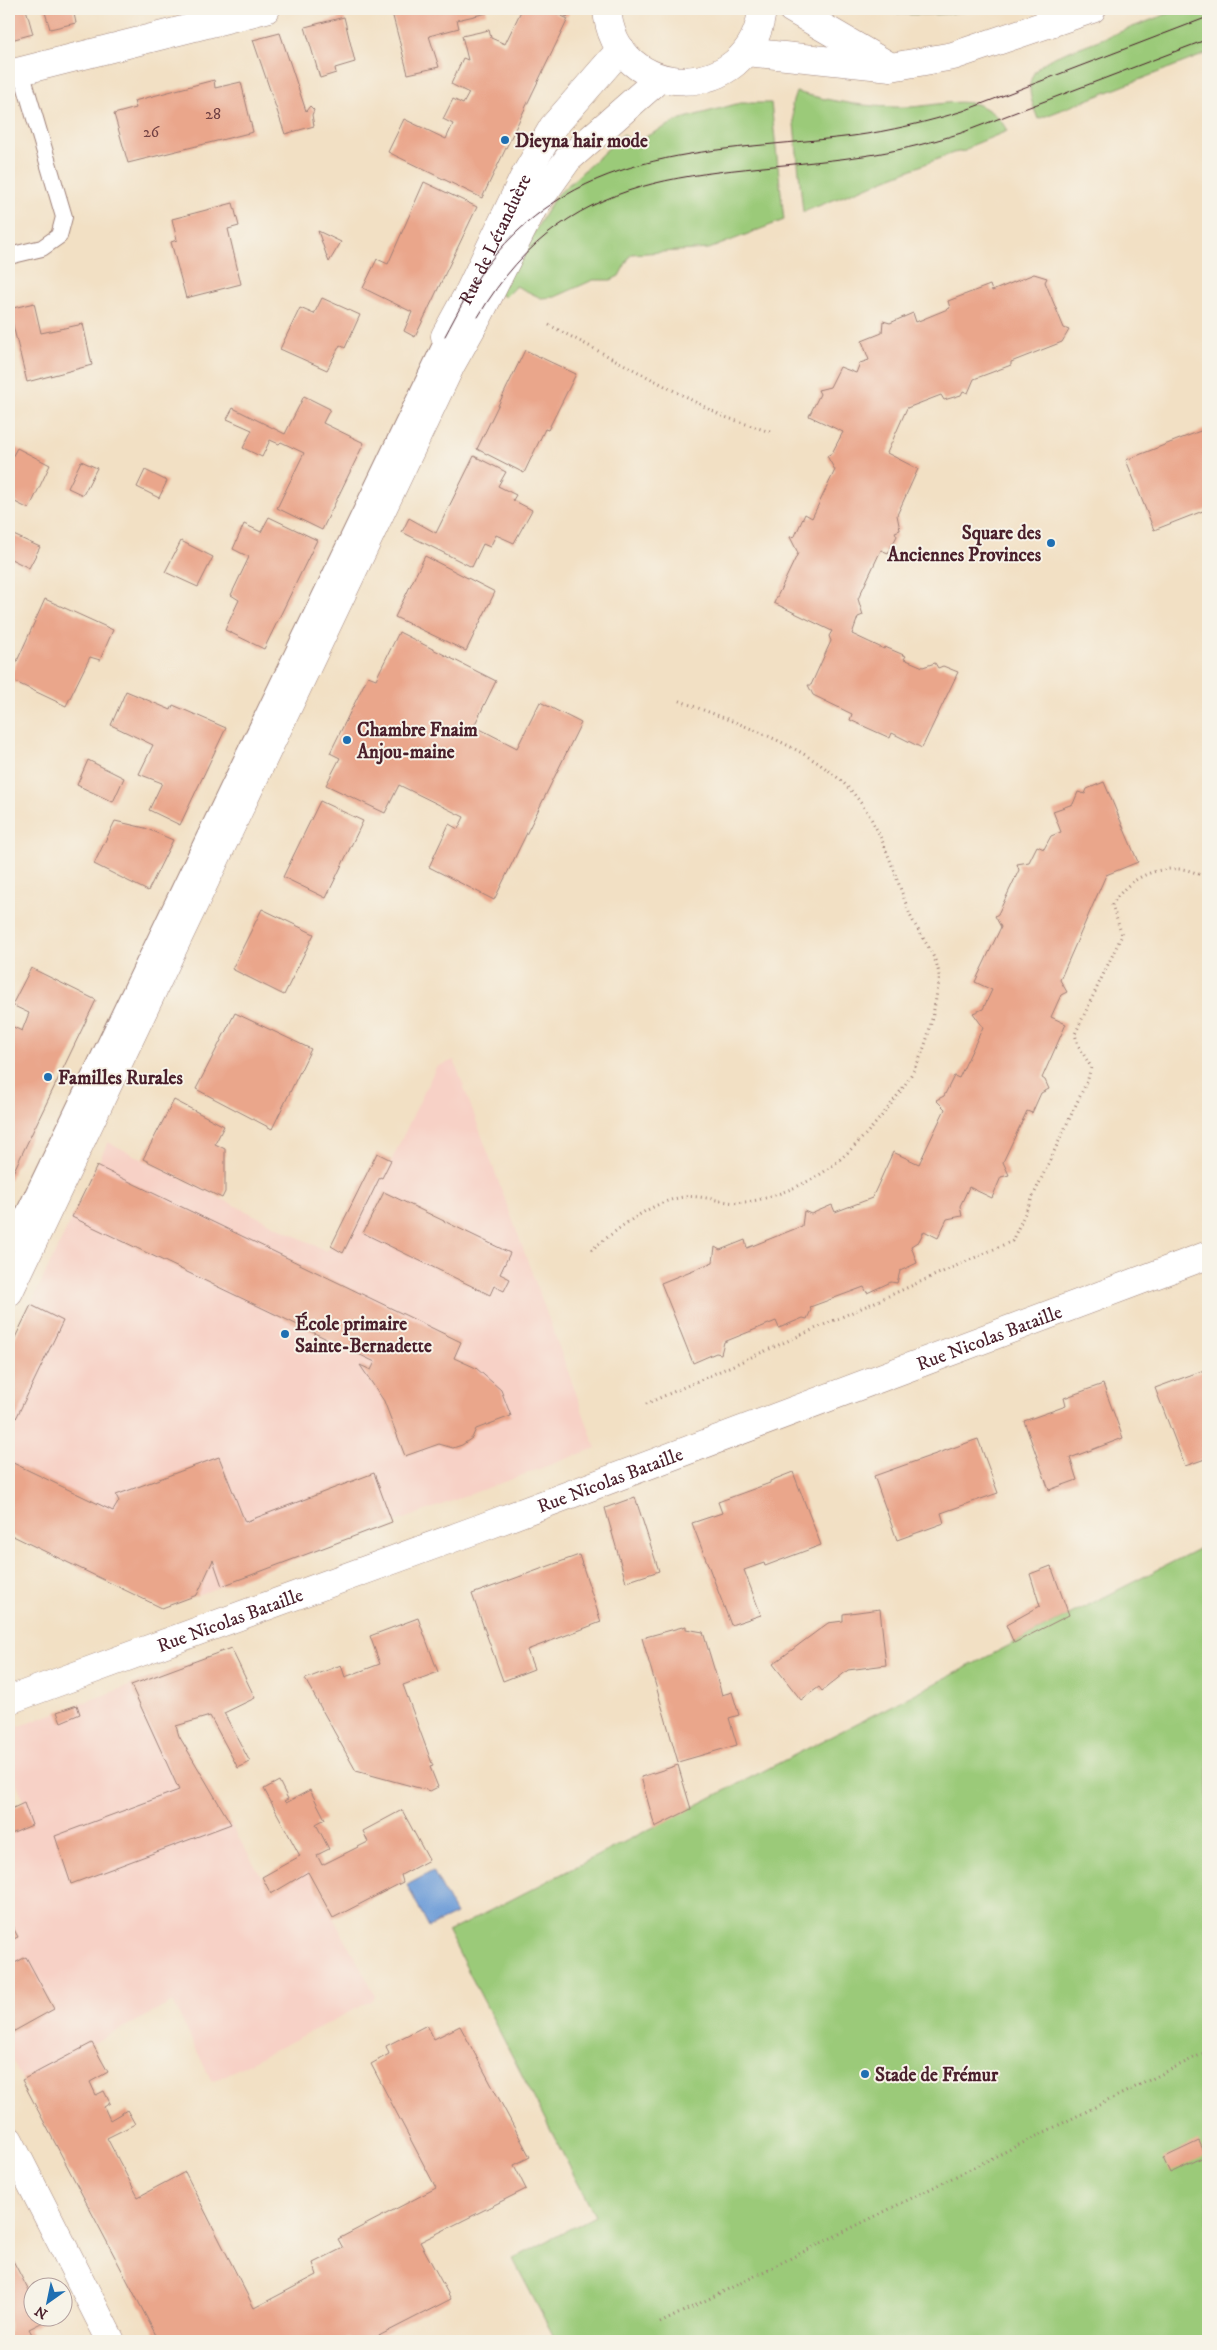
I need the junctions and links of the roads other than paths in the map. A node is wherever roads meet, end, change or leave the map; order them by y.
1 (266, 9) edge
2 (607, 9) edge
3 (762, 9) edge
4 (792, 9) edge
5 (1092, 9) edge
6 (621, 50) junction
7 (746, 52) junction
8 (891, 67) junction
9 (15, 73) edge
10 (660, 78) junction
11 (9, 256) edge
12 (444, 336) joint
13 (9, 1244) edge
14 (1208, 1255) edge
15 (9, 1292) edge
16 (9, 1700) edge
17 (9, 2140) edge
18 (111, 2341) edge

1 - 9 street
2 - 6 street
3 - 7 street
4 - 8 street
5 - 8 street
6 - 10 street
6 - 12 street, Rue de Létanduère
7 - 8 street
7 - 10 street
9 - 11 lane
10 - 15 street, Rue de Létanduère
12 - 13 lane
14 - 16 street, Rue Nicolas Bataille
17 - 18 street

